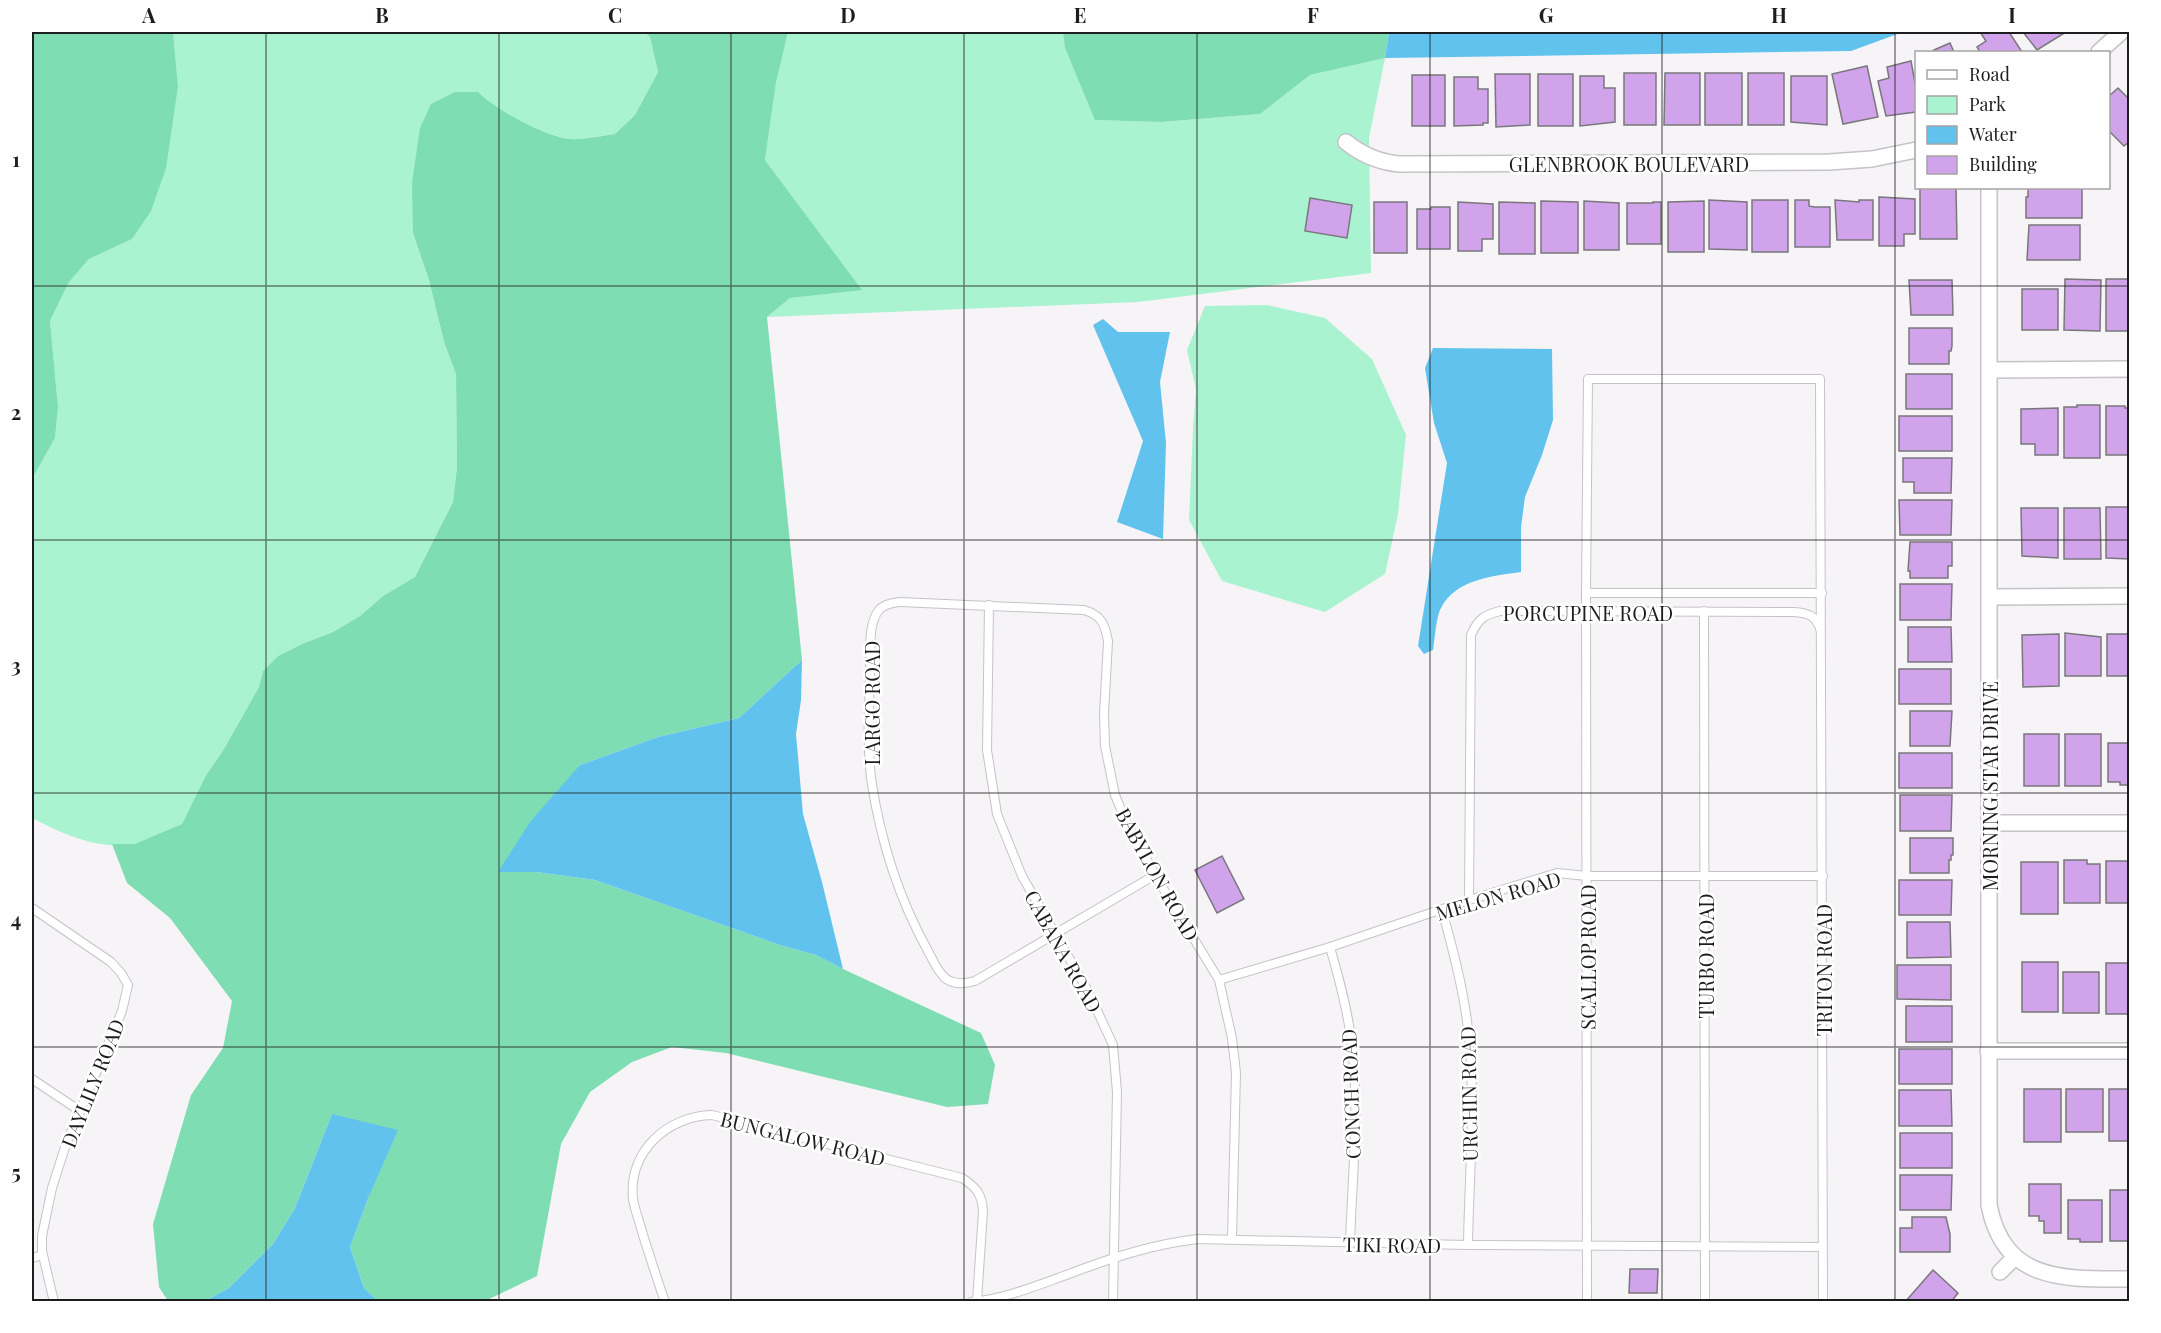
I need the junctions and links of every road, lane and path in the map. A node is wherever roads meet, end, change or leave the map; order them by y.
1 (2121, 32) edge
2 (2100, 51) edge
3 (1346, 142) dead end
4 (1915, 150) edge
5 (1989, 189) edge
6 (2130, 369) edge
7 (1990, 370) junction
8 (1586, 593) junction
9 (1822, 593) junction
10 (2130, 596) edge
11 (1990, 597) junction
12 (989, 605) junction
13 (1704, 611) junction
14 (1586, 612) junction
15 (1822, 638) junction
16 (1989, 823) junction
17 (2130, 823) edge
18 (1155, 875) junction
19 (1587, 876) junction
20 (1705, 876) junction
21 (1823, 876) junction
22 (1469, 900) junction
23 (32, 908) edge
24 (1442, 910) junction
25 (1056, 935) junction
26 (1330, 947) junction
27 (1219, 980) junction
28 (1988, 1051) junction
29 (2130, 1051) edge
30 (32, 1079) edge
31 (80, 1111) junction
32 (1232, 1238) junction
33 (1350, 1244) junction
34 (1468, 1245) junction
35 (1705, 1245) junction
36 (1587, 1246) junction
37 (1823, 1247) junction
38 (43, 1255) junction
39 (1114, 1257) junction
40 (2015, 1257) junction
41 (32, 1258) edge
42 (2000, 1272) dead end
43 (2130, 1279) edge
44 (976, 1301) edge
45 (54, 1302) edge
46 (664, 1302) edge
47 (971, 1302) edge
48 (1113, 1302) edge
49 (1587, 1302) edge
50 (1705, 1302) edge
51 (1823, 1302) edge

1 - 2 street
3 - 4 street, GLENBROOK BOULEVARD
5 - 7 street, MORNING STAR DRIVE
6 - 7 street
7 - 11 street, MORNING STAR DRIVE
8 - 9 lane
8 - 9 lane, SCALLOP ROAD
8 - 14 lane, SCALLOP ROAD
9 - 15 lane, TRITON ROAD
10 - 11 street
11 - 16 street, MORNING STAR DRIVE
12 - 18 lane, BABYLON ROAD
12 - 25 lane, CABANA ROAD
12 - 25 lane, LARGO ROAD
13 - 14 lane, PORCUPINE ROAD
13 - 15 lane, PORCUPINE ROAD
13 - 20 lane, TURBO ROAD
14 - 19 lane, SCALLOP ROAD
14 - 22 lane, PORCUPINE ROAD
15 - 21 lane, TRITON ROAD
16 - 17 street
16 - 28 street, MORNING STAR DRIVE
18 - 25 lane, LARGO ROAD
18 - 27 lane, BABYLON ROAD
19 - 20 lane, MELON ROAD
19 - 22 lane, MELON ROAD
19 - 36 lane, SCALLOP ROAD
20 - 21 lane, MELON ROAD
20 - 35 lane, TURBO ROAD
21 - 37 lane, TRITON ROAD
22 - 24 lane, MELON ROAD
23 - 31 lane, DAYLILY ROAD
24 - 26 lane, MELON ROAD
24 - 34 lane, URCHIN ROAD
25 - 39 lane, CABANA ROAD
26 - 27 lane, MELON ROAD
26 - 33 lane, CONCH ROAD
27 - 32 lane, BABYLON ROAD
28 - 29 street
28 - 40 street, MORNING STAR DRIVE
30 - 31 lane
31 - 38 lane, DAYLILY ROAD
32 - 33 lane, TIKI ROAD
32 - 39 lane, TIKI ROAD
33 - 34 lane, TIKI ROAD
34 - 36 lane, TIKI ROAD
35 - 36 lane, TIKI ROAD
35 - 37 lane, TIKI ROAD
35 - 50 lane, TURBO ROAD
36 - 49 lane, SCALLOP ROAD
37 - 51 lane, TRITON ROAD
38 - 41 lane
38 - 45 lane, DAYLILY ROAD
39 - 44 lane, TIKI ROAD
39 - 48 lane, CABANA ROAD
40 - 42 street
40 - 43 street, MORNING STAR DRIVE
44 - 46 lane, BUNGALOW ROAD
44 - 47 lane, TIKI ROAD

